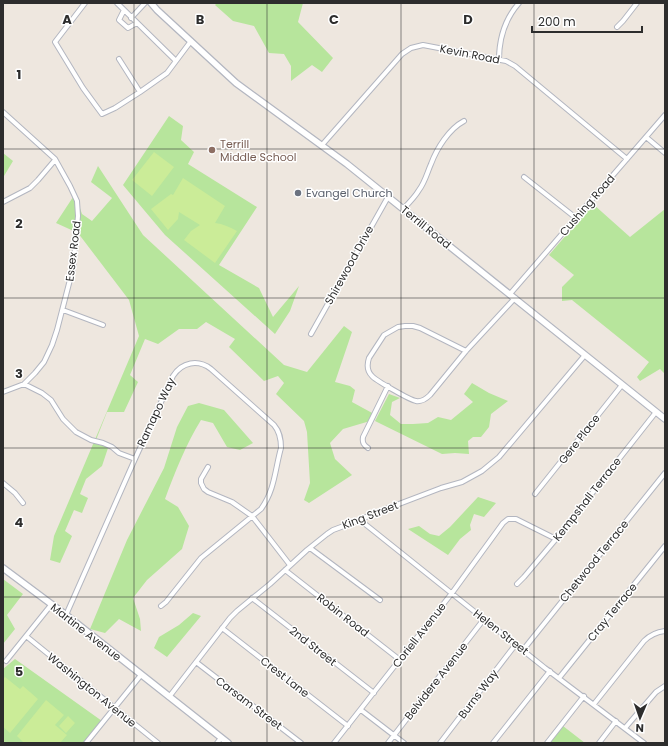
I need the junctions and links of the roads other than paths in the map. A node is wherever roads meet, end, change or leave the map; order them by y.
1 (86, 3) edge
2 (116, 3) edge
3 (145, 3) edge
4 (151, 3) edge
5 (519, 3) edge
6 (637, 3) edge
7 (124, 10) junction
8 (131, 18) junction
9 (137, 23) junction
10 (617, 27) dead end
11 (191, 41) junction
12 (119, 59) dead end
13 (499, 60) junction
14 (176, 61) junction
15 (140, 92) junction
16 (3, 112) edge
17 (665, 115) edge
18 (464, 121) dead end
19 (646, 137) junction
20 (322, 145) junction
21 (665, 153) edge
22 (627, 159) junction
23 (56, 160) junction
24 (524, 177) dead end
25 (388, 197) junction
26 (3, 202) edge
27 (403, 209) junction
28 (576, 218) junction
29 (510, 294) junction
30 (515, 298) junction
31 (62, 310) junction
32 (103, 325) dead end
33 (311, 334) dead end
34 (466, 351) junction
35 (585, 355) junction
36 (24, 384) junction
37 (622, 385) junction
38 (388, 386) junction
39 (3, 392) edge
40 (656, 412) junction
41 (665, 419) edge
42 (368, 448) dead end
43 (135, 459) junction
44 (208, 467) dead end
45 (665, 473) edge
46 (3, 483) edge
47 (535, 494) dead end
48 (23, 503) dead end
49 (252, 516) junction
50 (360, 520) junction
51 (556, 539) junction
52 (665, 546) edge
53 (310, 548) junction
54 (290, 565) junction
55 (3, 568) edge
56 (285, 570) junction
57 (517, 584) dead end
58 (452, 593) junction
59 (252, 598) junction
60 (380, 600) dead end
61 (51, 605) junction
62 (161, 606) dead end
63 (66, 615) junction
64 (484, 619) junction
65 (222, 628) junction
66 (665, 631) edge
67 (26, 636) junction
68 (516, 644) junction
69 (523, 650) junction
70 (400, 660) junction
71 (6, 661) dead end
72 (196, 662) junction
73 (550, 671) junction
74 (141, 675) junction
75 (559, 678) junction
76 (665, 686) edge
77 (374, 693) junction
78 (584, 696) junction
79 (169, 697) junction
80 (594, 704) junction
81 (114, 708) junction
82 (361, 710) junction
83 (616, 721) junction
84 (348, 726) junction
85 (624, 728) junction
86 (394, 735) junction
87 (221, 738) junction
88 (88, 742) edge
89 (158, 743) edge
90 (217, 743) edge
91 (228, 743) edge
92 (301, 743) edge
93 (334, 743) edge
94 (388, 743) edge
95 (404, 743) edge
96 (440, 743) edge
97 (493, 743) edge
98 (547, 743) edge
99 (599, 743) edge
100 (644, 743) edge

1 - 15 street
2 - 7 street
3 - 8 street
4 - 11 street, Terrill Road
5 - 13 street
6 - 10 street
7 - 8 street
7 - 9 street
8 - 9 street
9 - 14 street
11 - 14 street
11 - 20 street, Terrill Road
12 - 15 street
13 - 20 street, Kevin Road
13 - 22 street, Kevin Road
14 - 15 street
16 - 23 street, Essex Road
17 - 19 street, Cushing Road
18 - 27 street
19 - 21 street
19 - 22 street, Cushing Road
20 - 25 street, Terrill Road
22 - 28 street, Cushing Road
23 - 26 street
23 - 31 street, Essex Road
24 - 28 street
25 - 27 street, Terrill Road
25 - 33 street, Shirewood Drive
27 - 29 street, Terrill Road
28 - 29 street, Cushing Road
29 - 30 street, Terrill Road
30 - 34 street
30 - 35 street, Terrill Road
31 - 32 street
31 - 36 street, Essex Road
34 - 38 street
34 - 38 street
35 - 37 street, Terrill Road
35 - 50 street, King Street
36 - 39 street, Essex Road
36 - 43 street
37 - 40 street, Terrill Road
37 - 47 street, Gere Place
38 - 42 street
40 - 41 street, Terrill Road
40 - 51 street, Kempshall Terrace
43 - 49 street, Ramapo Way
43 - 63 street, Ramapo Way
44 - 49 street
45 - 69 street, Chetwood Terrace
46 - 48 street
49 - 54 street
49 - 62 street
50 - 53 street, King Street
50 - 58 street, Helen Street
51 - 57 street, Kempshall Terrace
51 - 58 street, Coriell Avenue
52 - 75 street, Cray Terrace
53 - 54 street, King Street
53 - 60 street
54 - 56 street, King Street
55 - 61 street, Martine Avenue
56 - 59 street, King Street
56 - 70 street, Robin Road
58 - 64 street, Helen Street
58 - 70 street, Coriell Avenue
59 - 65 street, King Street
59 - 77 street, 2nd Street
61 - 63 street, Martine Avenue
61 - 67 street
63 - 74 street, Martine Avenue
64 - 68 street, Helen Street
64 - 86 street, Belvidere Avenue
65 - 72 street, King Street
65 - 84 street, Crest Lane
66 - 80 street
67 - 71 street
67 - 81 street, Washington Avenue
68 - 69 street, Helen Street
68 - 96 street, Burns Way
69 - 73 street, Helen Street
70 - 77 street, Coriell Avenue
72 - 79 street, King Street
72 - 92 street, Carsam Street
73 - 75 street, Helen Street
73 - 97 street
74 - 79 street, Martine Avenue
74 - 81 street
75 - 78 street, Helen Street
76 - 85 street
77 - 82 street, Coriell Avenue
78 - 80 street, Helen Street
78 - 98 street
79 - 87 street, Martine Avenue
80 - 83 street, Helen Street
81 - 88 street
81 - 89 street, Washington Avenue
82 - 84 street, Coriell Avenue
82 - 86 street
83 - 85 street, Helen Street
83 - 99 street
84 - 93 street, Coriell Avenue
85 - 100 street, Helen Street
86 - 94 street, Belvidere Avenue
86 - 95 street
87 - 90 street
87 - 91 street, Martine Avenue

